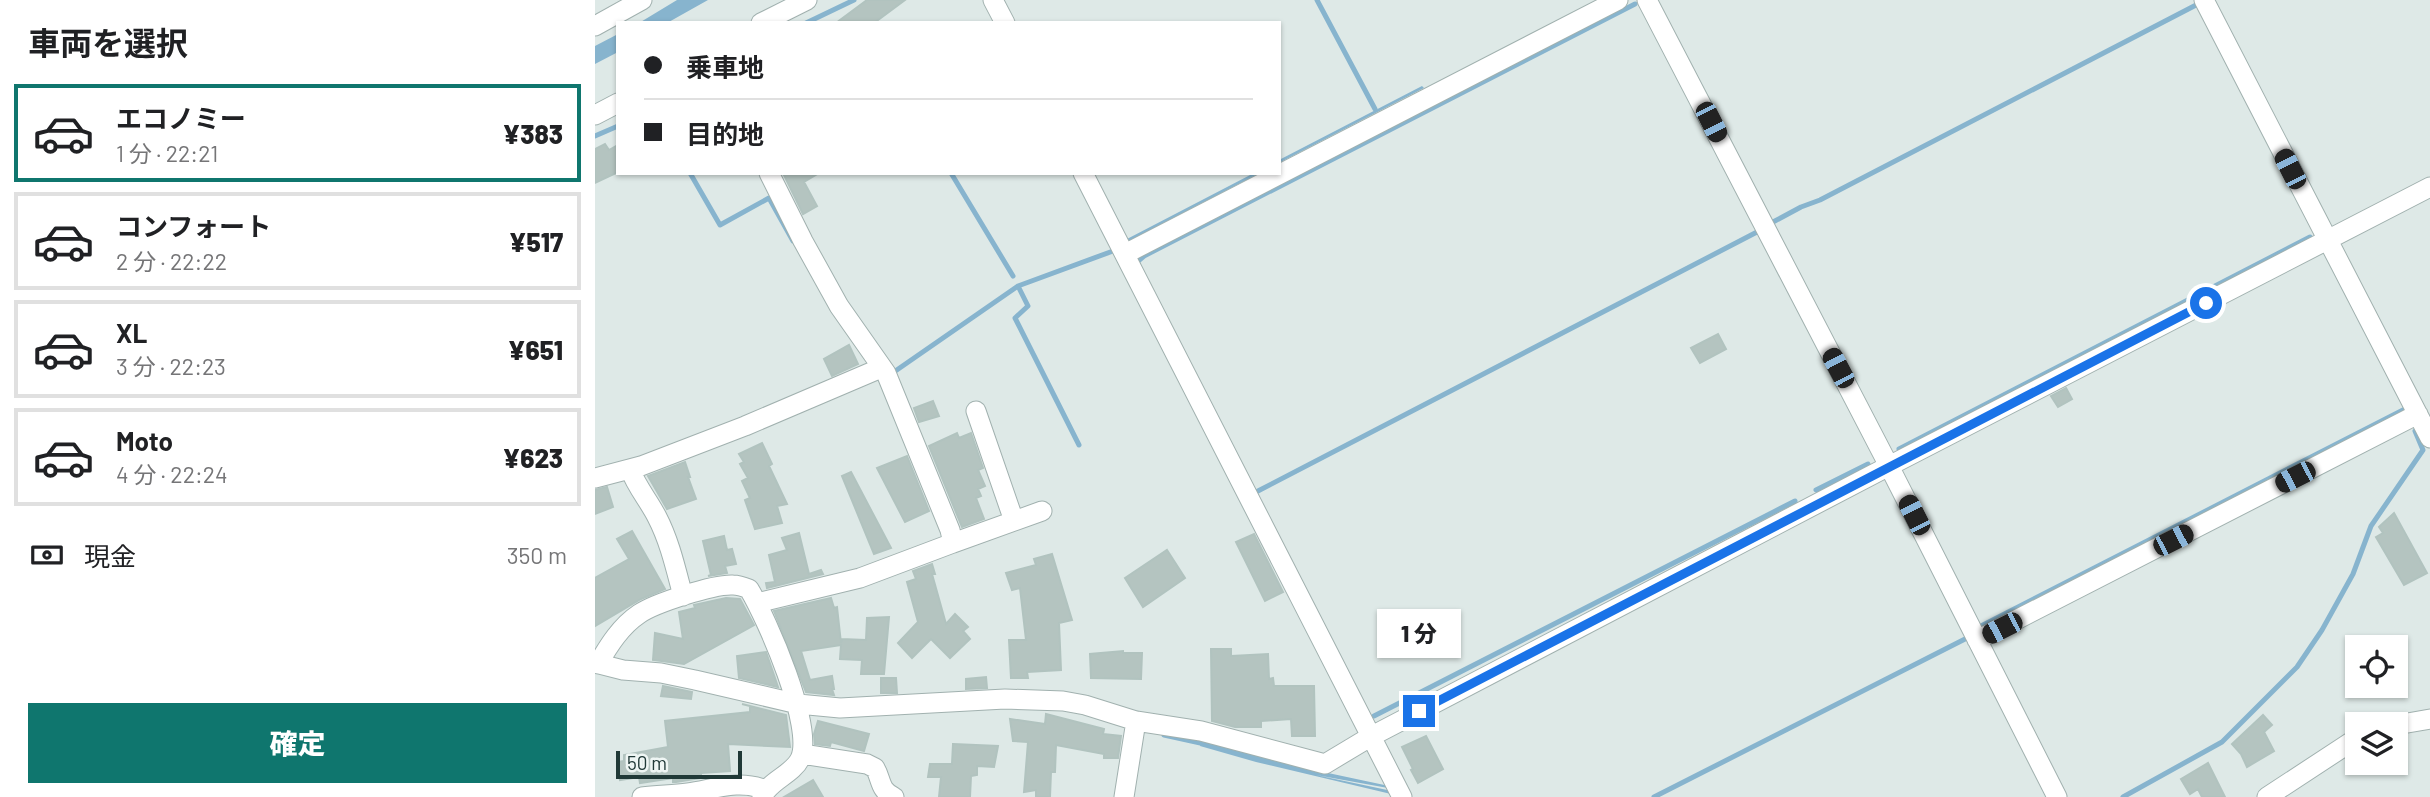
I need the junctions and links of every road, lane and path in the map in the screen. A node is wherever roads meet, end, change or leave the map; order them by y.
1 (642, 0) edge
2 (807, 0) edge
3 (993, 0) edge
4 (1618, 0) edge
5 (1647, 0) edge
6 (2204, 0) edge
7 (765, 21) edge
8 (1004, 21) edge
9 (595, 26) edge
10 (616, 104) edge
11 (595, 115) edge
12 (1281, 174) edge
13 (770, 175) edge
14 (1084, 175) edge
15 (1278, 175) edge
16 (2430, 187) edge
17 (2327, 241) junction
18 (1125, 254) junction
19 (881, 368) junction
20 (976, 411) dead end
21 (2418, 414) junction
22 (2430, 438) edge
23 (1889, 466) junction
24 (630, 469) junction
25 (597, 472) edge
26 (1042, 511) dead end
27 (1014, 521) junction
28 (953, 543) junction
29 (683, 596) junction
30 (757, 603) junction
31 (1977, 640) junction
32 (597, 664) edge
33 (798, 704) junction
34 (2430, 719) edge
35 (1136, 721) junction
36 (2408, 723) edge
37 (1370, 737) junction
38 (2345, 746) edge
39 (801, 754) junction
40 (764, 793) edge
41 (642, 797) edge
42 (894, 797) edge
43 (1124, 797) edge
44 (1402, 797) edge
45 (2057, 797) edge
46 (2267, 797) edge

1 - 9 street
2 - 7 street
3 - 8 street
4 - 12 street
5 - 23 street
6 - 17 street
10 - 11 street
13 - 19 street
14 - 18 street
15 - 18 street
16 - 17 street
17 - 21 street
17 - 23 street
18 - 37 street
19 - 24 street
19 - 28 street
20 - 27 street
21 - 22 street
21 - 31 street
23 - 31 street
23 - 37 street
24 - 25 street
24 - 29 street
26 - 27 street
27 - 28 street
28 - 30 street
29 - 30 street
29 - 32 street
30 - 33 street
31 - 45 street
32 - 33 street
33 - 35 street
33 - 39 street
34 - 36 street
35 - 37 street
35 - 43 street
37 - 44 street
38 - 46 street
39 - 40 street
39 - 42 street
40 - 41 street

